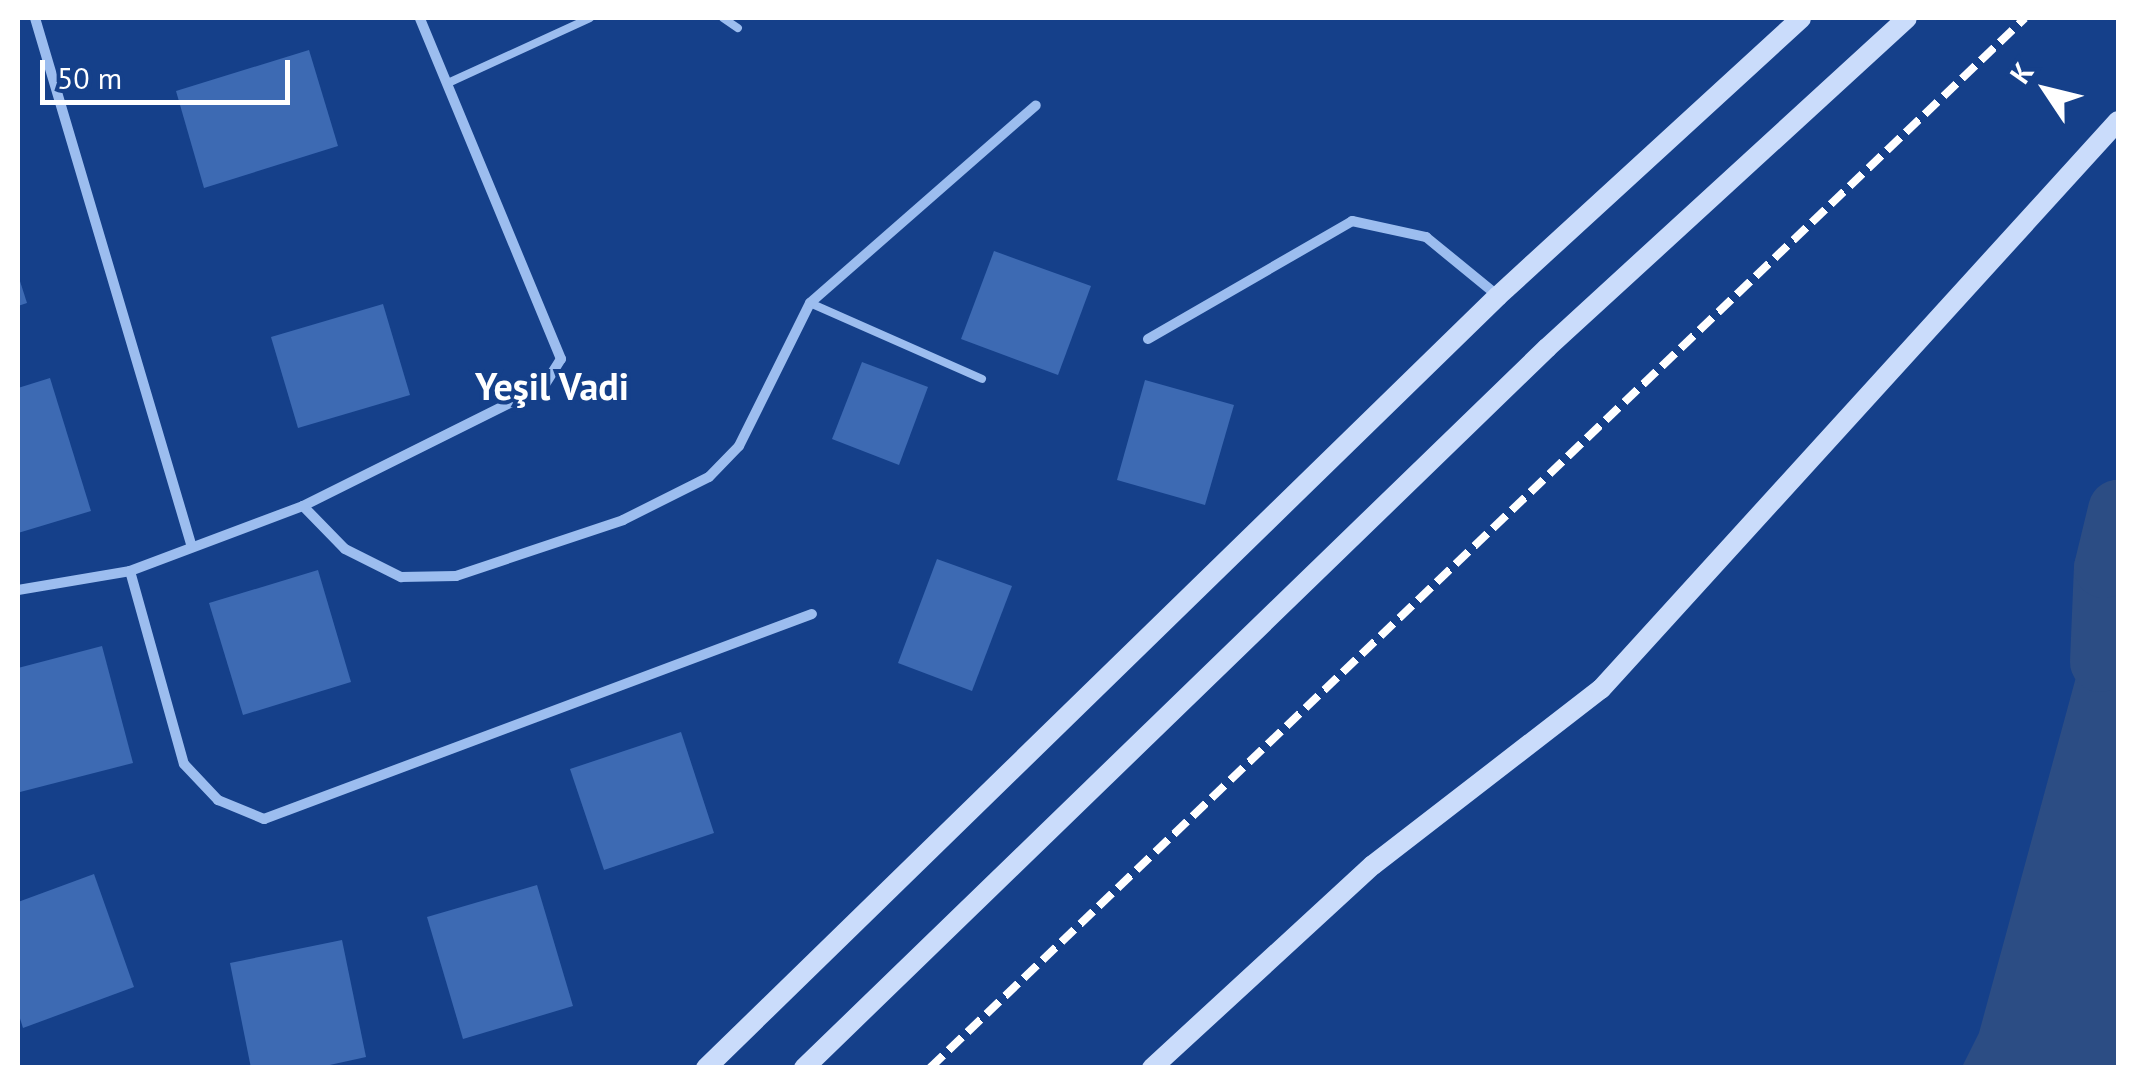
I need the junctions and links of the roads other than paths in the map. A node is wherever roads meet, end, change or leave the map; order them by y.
1 (36, 18) edge
2 (420, 18) edge
3 (590, 18) edge
4 (723, 18) edge
5 (1800, 18) edge
6 (1907, 18) edge
7 (738, 28) dead end
8 (448, 84) junction
9 (1036, 105) dead end
10 (2118, 122) edge
11 (1498, 296) junction
12 (810, 303) junction
13 (1148, 339) dead end
14 (982, 378) dead end
15 (302, 506) junction
16 (192, 544) junction
17 (130, 571) junction
18 (18, 590) edge
19 (812, 614) dead end
20 (706, 1068) edge
21 (804, 1068) edge
22 (1152, 1068) edge

1 - 16 street
2 - 8 street
3 - 8 lane
4 - 7 lane
5 - 11 street
6 - 21 street
8 - 15 street
9 - 12 street
10 - 22 street
11 - 13 street
11 - 20 street
12 - 14 lane
12 - 15 street
15 - 16 street
16 - 17 street
17 - 18 street
17 - 19 street

